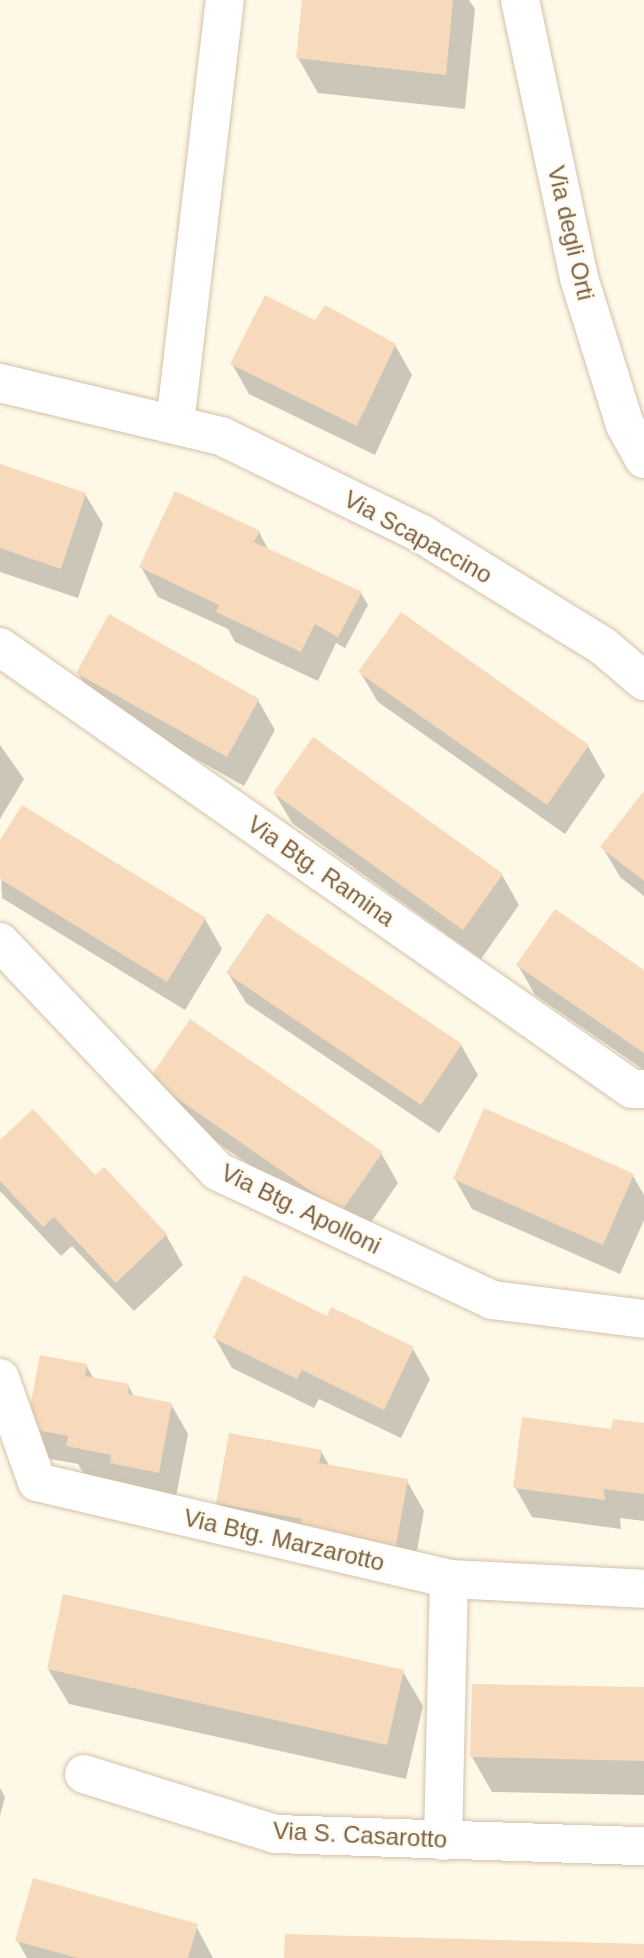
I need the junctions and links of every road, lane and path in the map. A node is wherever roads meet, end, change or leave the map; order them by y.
1 (225, 0) edge
2 (520, 0) edge
3 (0, 383) edge
4 (175, 424) junction
5 (644, 458) edge
6 (0, 647) edge
7 (644, 681) edge
8 (0, 942) edge
9 (644, 1089) edge
10 (644, 1319) edge
11 (0, 1378) edge
12 (449, 1578) junction
13 (644, 1589) edge
14 (84, 1774) dead end
15 (443, 1841) junction
16 (644, 1846) edge

1 - 4 street
2 - 5 street, Via degli Orti
3 - 4 street, Via Scapaccino
4 - 7 street, Via Scapaccino
6 - 9 street, Via Btg. Ramina
8 - 10 street, Via Btg. Apolloni
11 - 12 street, Via Btg. Marzarotto
12 - 13 street, Via Btg. Marzarotto
12 - 15 street
14 - 15 street, Via S. Casarotto
15 - 16 street, Via S. Casarotto

